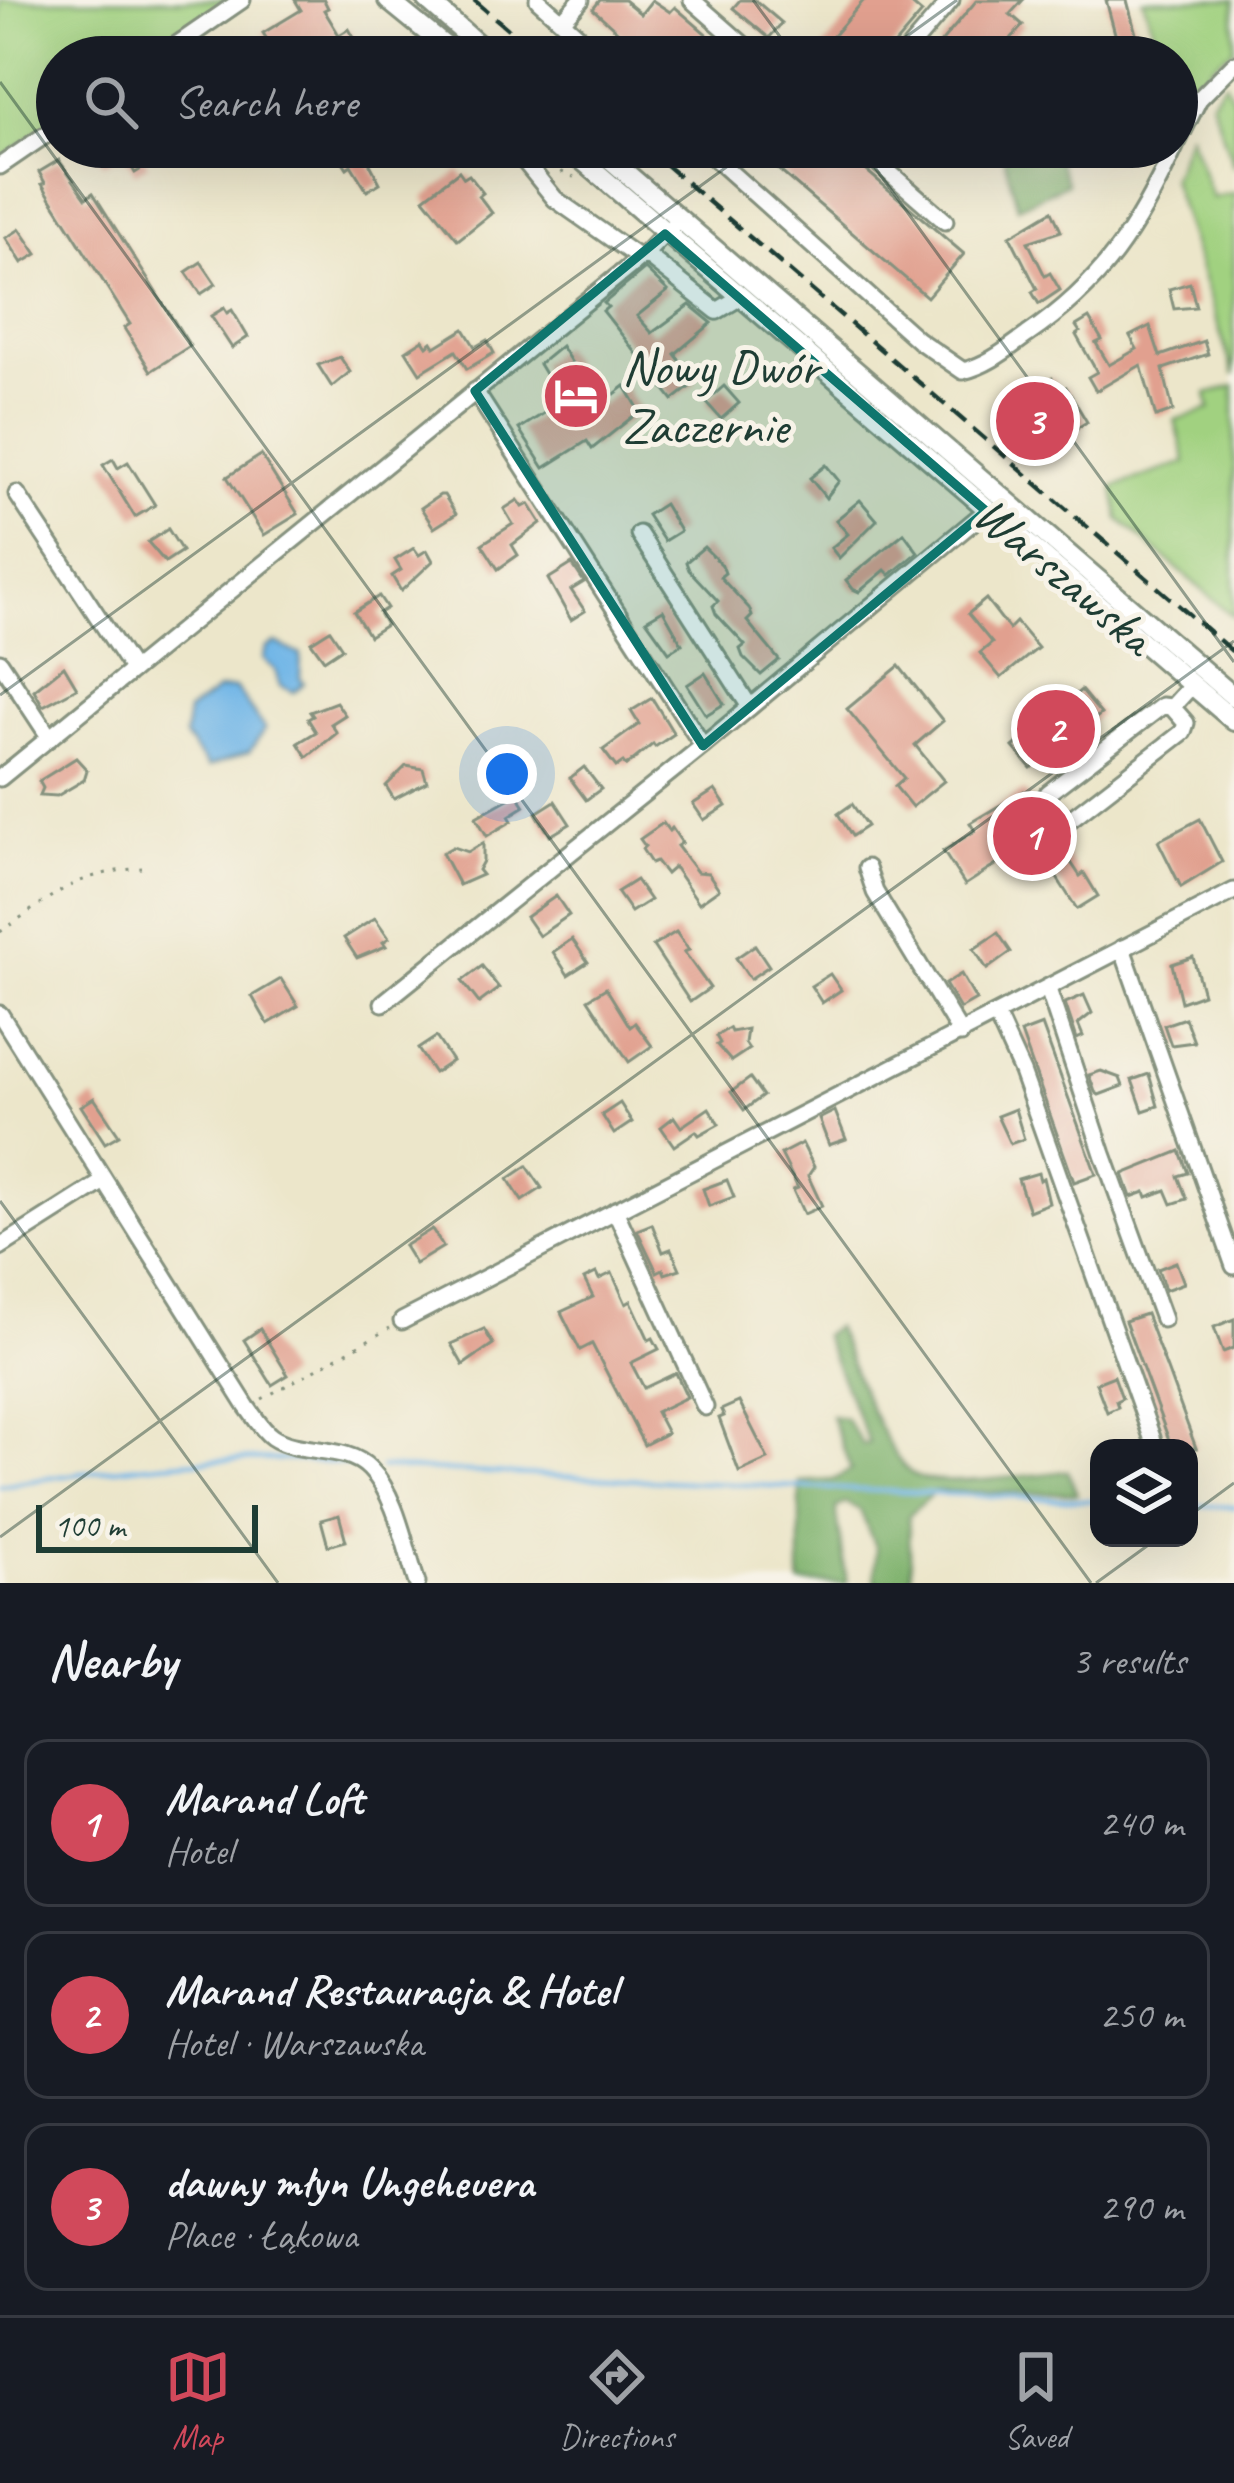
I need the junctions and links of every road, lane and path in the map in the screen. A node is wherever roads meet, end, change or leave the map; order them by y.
1 (242, 0) edge
2 (388, 0) edge
3 (581, 0) edge
4 (692, 0) edge
5 (951, 0) edge
6 (431, 1) edge
7 (546, 3) edge
8 (562, 21) junction
9 (190, 36) edge
10 (432, 36) edge
11 (469, 36) edge
12 (579, 36) edge
13 (733, 36) edge
14 (920, 36) edge
15 (1232, 72) edge
16 (1198, 101) edge
17 (36, 141) edge
18 (0, 166) edge
19 (530, 168) edge
20 (552, 168) edge
21 (595, 168) edge
22 (616, 168) edge
23 (726, 168) edge
24 (884, 168) edge
25 (1164, 168) edge
26 (574, 176) dead end
27 (945, 221) dead end
28 (671, 226) junction
29 (642, 256) junction
30 (740, 298) junction
31 (475, 391) junction
32 (17, 494) dead end
33 (986, 511) junction
34 (639, 534) dead end
35 (0, 662) edge
36 (133, 670) junction
37 (1193, 684) junction
38 (1234, 697) edge
39 (750, 706) junction
40 (1172, 707) junction
41 (1234, 722) edge
42 (50, 738) junction
43 (703, 746) junction
44 (0, 778) edge
45 (142, 868) dead end
46 (867, 868) dead end
47 (1232, 896) edge
48 (0, 932) edge
49 (1122, 948) junction
50 (1048, 989) junction
51 (383, 1003) dead end
52 (0, 1014) edge
53 (997, 1016) junction
54 (961, 1034) junction
55 (104, 1181) junction
56 (615, 1210) junction
57 (0, 1247) edge
58 (1234, 1265) edge
59 (1163, 1319) dead end
60 (402, 1321) joint
61 (247, 1407) junction
62 (705, 1407) dead end
63 (1153, 1439) edge
64 (417, 1583) edge

1 - 9 street
2 - 10 main road
3 - 8 street
4 - 13 street
5 - 14 street
6 - 11 main road
7 - 8 street
8 - 12 street
15 - 16 street
17 - 18 street
19 - 29 street
20 - 26 path
21 - 28 main road
22 - 28 main road
23 - 25 street
24 - 27 street
28 - 29 street
28 - 30 main road, Warszawska
28 - 38 main road, Warszawska
29 - 30 street
29 - 31 street
30 - 33 main road, Warszawska
31 - 36 street
31 - 43 street
32 - 36 street
33 - 37 main road, Warszawska
33 - 39 street
34 - 39 street
35 - 42 street
36 - 42 street
37 - 40 street
37 - 41 main road, Warszawska
39 - 43 street
40 - 40 street
42 - 44 street
43 - 51 street
45 - 48 path
46 - 54 street
47 - 49 street
49 - 50 street
49 - 58 street
50 - 53 street
50 - 59 street
52 - 55 street
53 - 54 street
53 - 63 street
54 - 56 street
55 - 57 street
55 - 61 street
56 - 60 street
56 - 62 street
60 - 61 path
61 - 64 street

